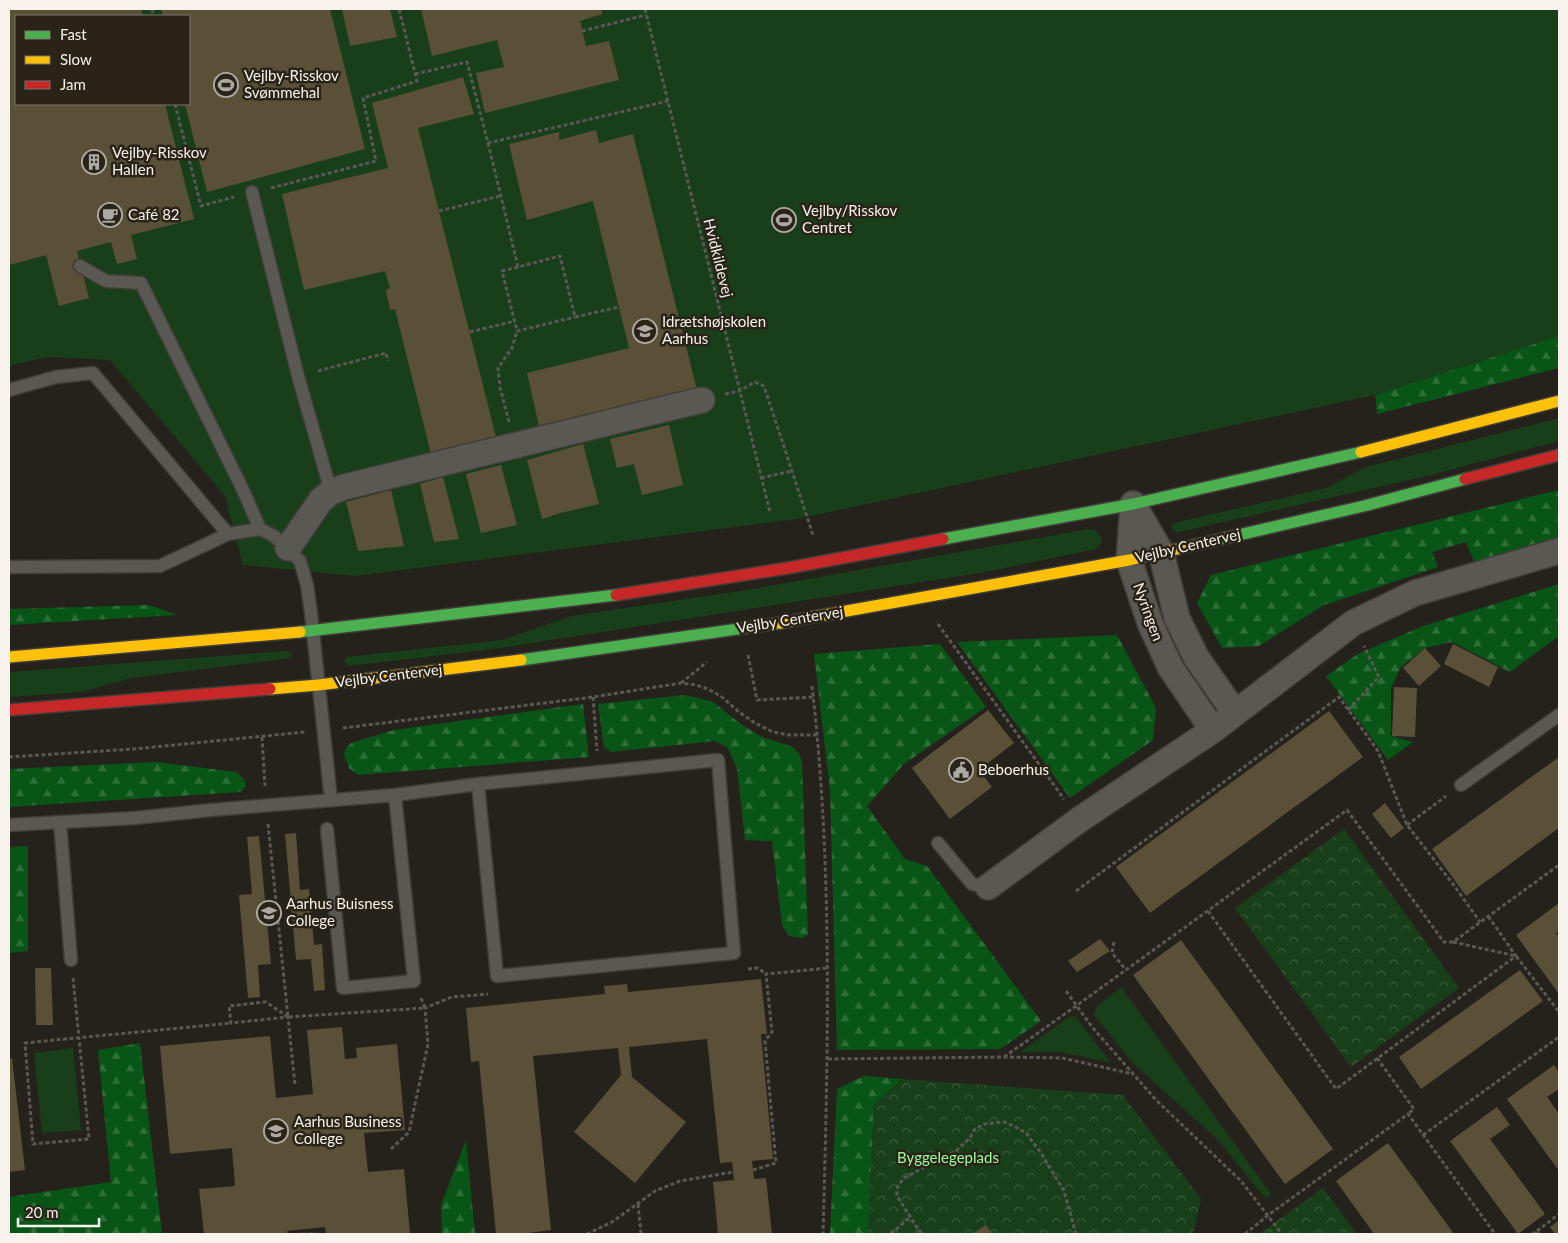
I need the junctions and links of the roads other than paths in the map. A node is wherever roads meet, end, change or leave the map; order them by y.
1 (252, 192) road end
2 (80, 266) dead end
3 (9, 390) edge
4 (702, 400) dead end
5 (1559, 401) edge
6 (1559, 455) edge
7 (331, 492) junction
8 (1133, 504) junction
9 (260, 529) junction
10 (228, 534) junction
11 (288, 548) junction
12 (1559, 551) edge
13 (1161, 552) junction
14 (1129, 560) junction
15 (9, 567) edge
16 (312, 632) junction
17 (9, 656) edge
18 (318, 685) junction
19 (9, 710) edge
20 (1235, 713) junction
21 (1559, 715) edge
22 (1212, 730) junction
23 (478, 784) junction
24 (1461, 785) road end
25 (395, 795) junction
26 (331, 800) junction
27 (60, 822) junction
28 (9, 825) edge
29 (327, 829) dead end
30 (938, 843) dead end
31 (988, 887) joint
32 (71, 960) road end

1 - 7 lane
2 - 9 lane
3 - 10 lane
4 - 7 street
5 - 8 street
6 - 13 street, Vejlby Centervej
7 - 11 street
8 - 13 street, Nyringen
8 - 14 street, Nyringen
8 - 16 street
9 - 10 lane
9 - 11 lane
10 - 15 lane
11 - 16 lane
12 - 20 street
13 - 14 street, Vejlby Centervej
13 - 20 street, Nyringen
14 - 18 street, Vejlby Centervej
14 - 22 street, Nyringen
16 - 17 street
16 - 18 lane
18 - 19 street, Vejlby Centervej
18 - 26 lane
20 - 22 street
21 - 24 lane
22 - 31 street
23 - 23 lane
23 - 25 lane
25 - 26 lane
25 - 29 lane
26 - 27 lane
27 - 28 lane
27 - 32 lane
30 - 31 lane

